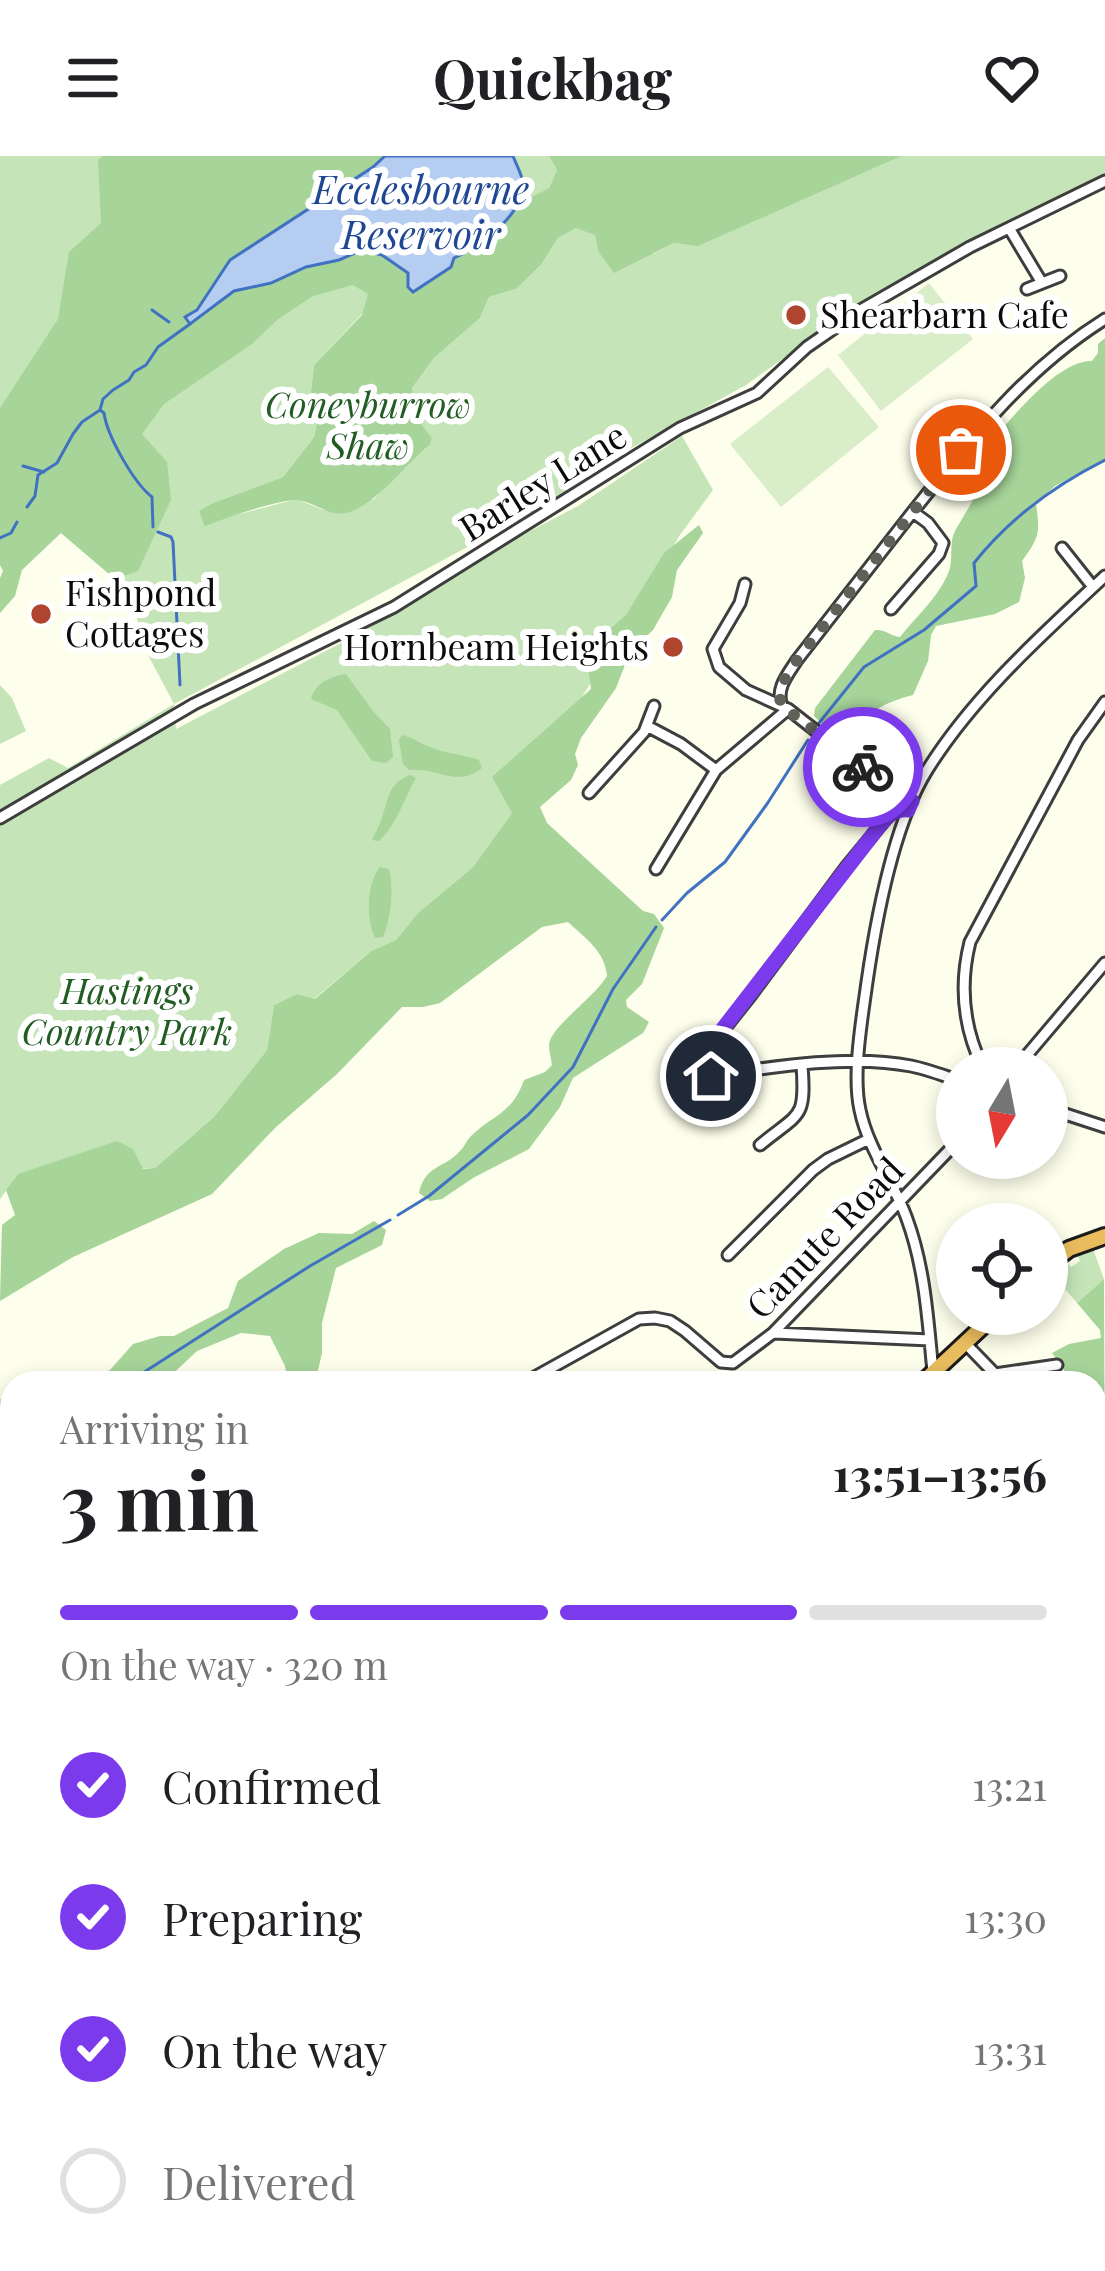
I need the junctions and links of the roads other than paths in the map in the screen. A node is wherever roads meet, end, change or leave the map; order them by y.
1 (1105, 181) edge
2 (1009, 228) junction
3 (1060, 275) dead end
4 (1042, 283) junction
5 (1027, 290) dead end
6 (1105, 319) edge
7 (913, 512) junction
8 (1062, 548) dead end
9 (1105, 576) edge
10 (745, 584) dead end
11 (1093, 587) junction
12 (891, 609) dead end
13 (1105, 702) edge
14 (654, 706) dead end
15 (785, 707) junction
16 (647, 726) junction
17 (716, 770) junction
18 (589, 793) dead end
19 (910, 806) junction
20 (0, 818) edge
21 (656, 869) dead end
22 (1103, 966) edge
23 (974, 1047) edge
24 (1034, 1047) edge
25 (859, 1063) junction
26 (802, 1065) junction
27 (936, 1074) edge
28 (1068, 1115) edge
29 (764, 1126) dead end
30 (1105, 1127) edge
31 (773, 1134) junction
32 (869, 1139) junction
33 (760, 1145) dead end
34 (936, 1163) edge
35 (900, 1200) junction
36 (1105, 1236) edge
37 (1068, 1250) edge
38 (728, 1255) dead end
39 (773, 1333) junction
40 (974, 1335) edge
41 (930, 1340) junction
42 (965, 1343) junction
43 (1057, 1365) dead end
44 (546, 1371) edge
45 (928, 1371) edge
46 (935, 1371) edge
47 (992, 1371) edge
48 (1016, 1371) edge

1 - 2 street, Barley Lane
2 - 4 street
2 - 20 street, Barley Lane
3 - 4 street
4 - 5 street
6 - 7 street
7 - 12 street
7 - 15 street
8 - 11 street
9 - 11 street
10 - 15 street
11 - 19 street
13 - 23 street
14 - 16 street
15 - 17 street
15 - 19 street
16 - 17 street
16 - 18 street
17 - 21 street
19 - 25 street
19 - 26 street
22 - 24 street
25 - 26 street
25 - 27 street
25 - 32 street
26 - 31 street
28 - 30 street
29 - 31 street
31 - 33 street
32 - 35 street
32 - 38 street
34 - 35 street, Canute Road
35 - 39 street, Canute Road
35 - 41 street
36 - 37 highway
39 - 41 street
39 - 44 street, Canute Road
40 - 42 highway
41 - 45 street
42 - 46 highway
42 - 47 street
43 - 48 street

